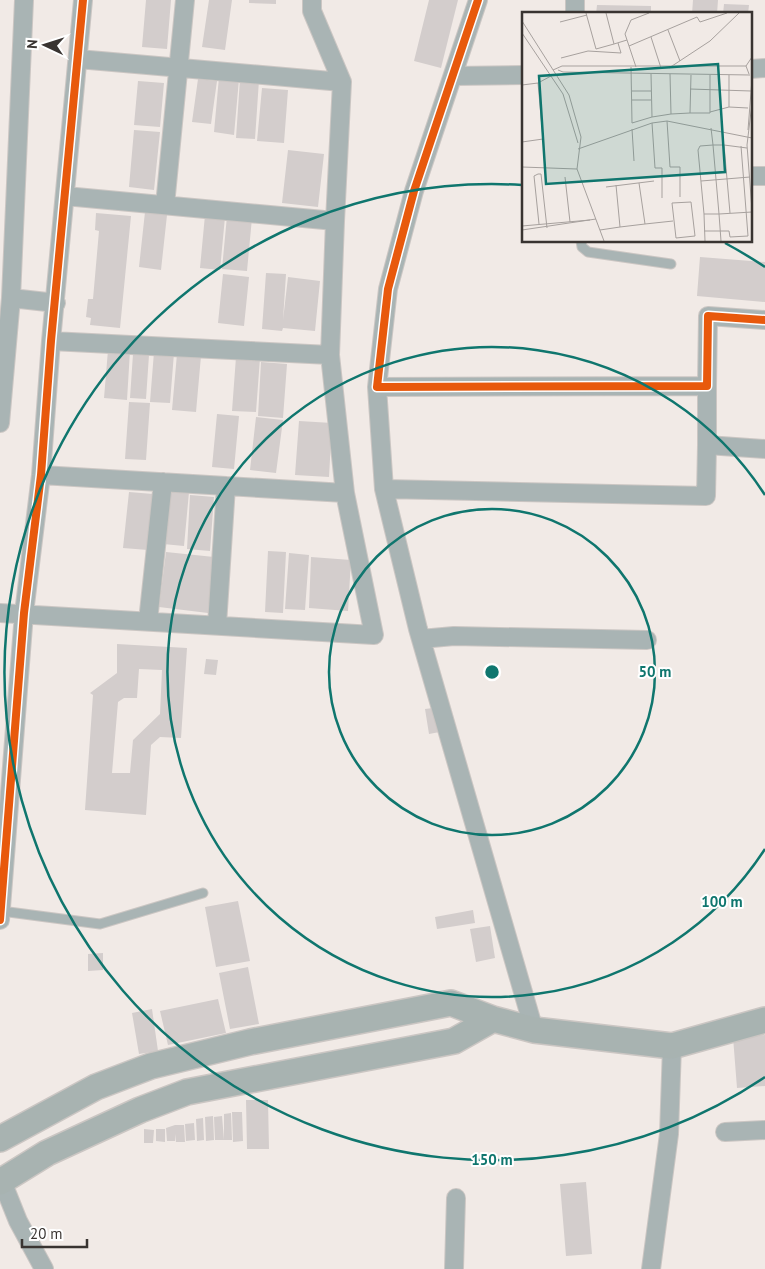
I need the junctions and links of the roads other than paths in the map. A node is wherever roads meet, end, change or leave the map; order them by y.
1 (24, 0) edge
2 (83, 0) edge
3 (185, 0) edge
4 (312, 0) edge
5 (478, 0) edge
6 (78, 59) junction
7 (178, 68) junction
8 (765, 68) edge
9 (752, 69) edge
10 (522, 75) edge
11 (454, 76) junction
12 (342, 82) junction
13 (752, 176) edge
14 (765, 176) edge
15 (65, 196) junction
16 (165, 205) junction
17 (335, 221) junction
18 (580, 242) edge
19 (671, 264) dead end
20 (11, 298) junction
21 (56, 303) junction
22 (765, 320) edge
23 (51, 341) junction
24 (3, 346) edge
25 (330, 355) junction
26 (707, 386) junction
27 (378, 387) junction
28 (1, 400) edge
29 (0, 423) edge
30 (707, 445) junction
31 (765, 449) edge
32 (41, 475) junction
33 (163, 482) junction
34 (226, 486) junction
35 (384, 489) junction
36 (345, 493) junction
37 (0, 613) edge
38 (24, 613) junction
39 (148, 621) junction
40 (217, 625) junction
41 (421, 639) junction
42 (647, 640) dead end
43 (204, 893) dead end
44 (1, 911) edge
45 (0, 920) edge
46 (493, 1019) junction
47 (765, 1020) edge
48 (534, 1030) junction
49 (672, 1046) junction
50 (765, 1130) edge
51 (725, 1132) dead end
52 (0, 1139) edge
53 (1, 1182) edge
54 (456, 1198) dead end
55 (44, 1269) edge
56 (454, 1269) edge
57 (651, 1269) edge

1 - 20 street
2 - 6 street
3 - 7 street
4 - 12 street
5 - 11 street
6 - 7 street
6 - 15 street
7 - 12 street
7 - 16 street
8 - 9 street
10 - 11 street
11 - 27 street
12 - 17 street
13 - 14 street
15 - 16 street
15 - 21 street
16 - 17 street
17 - 25 street
18 - 19 lane
20 - 21 street
20 - 24 street
21 - 23 street
22 - 26 street
23 - 25 street
23 - 32 street
24 - 28 street
25 - 36 street
26 - 27 street
26 - 30 street
27 - 35 street
28 - 29 street
30 - 31 street
30 - 35 street
32 - 33 street
32 - 38 street
33 - 34 street
33 - 39 street
34 - 36 street
34 - 40 street
35 - 41 street
36 - 40 street
37 - 38 street
38 - 39 street
38 - 44 street
39 - 40 street
41 - 42 street
41 - 48 street
43 - 44 lane
44 - 45 street
46 - 48 street
46 - 52 street
46 - 53 street
47 - 49 street
48 - 49 street
49 - 57 street
50 - 51 street
53 - 55 street
54 - 56 street

